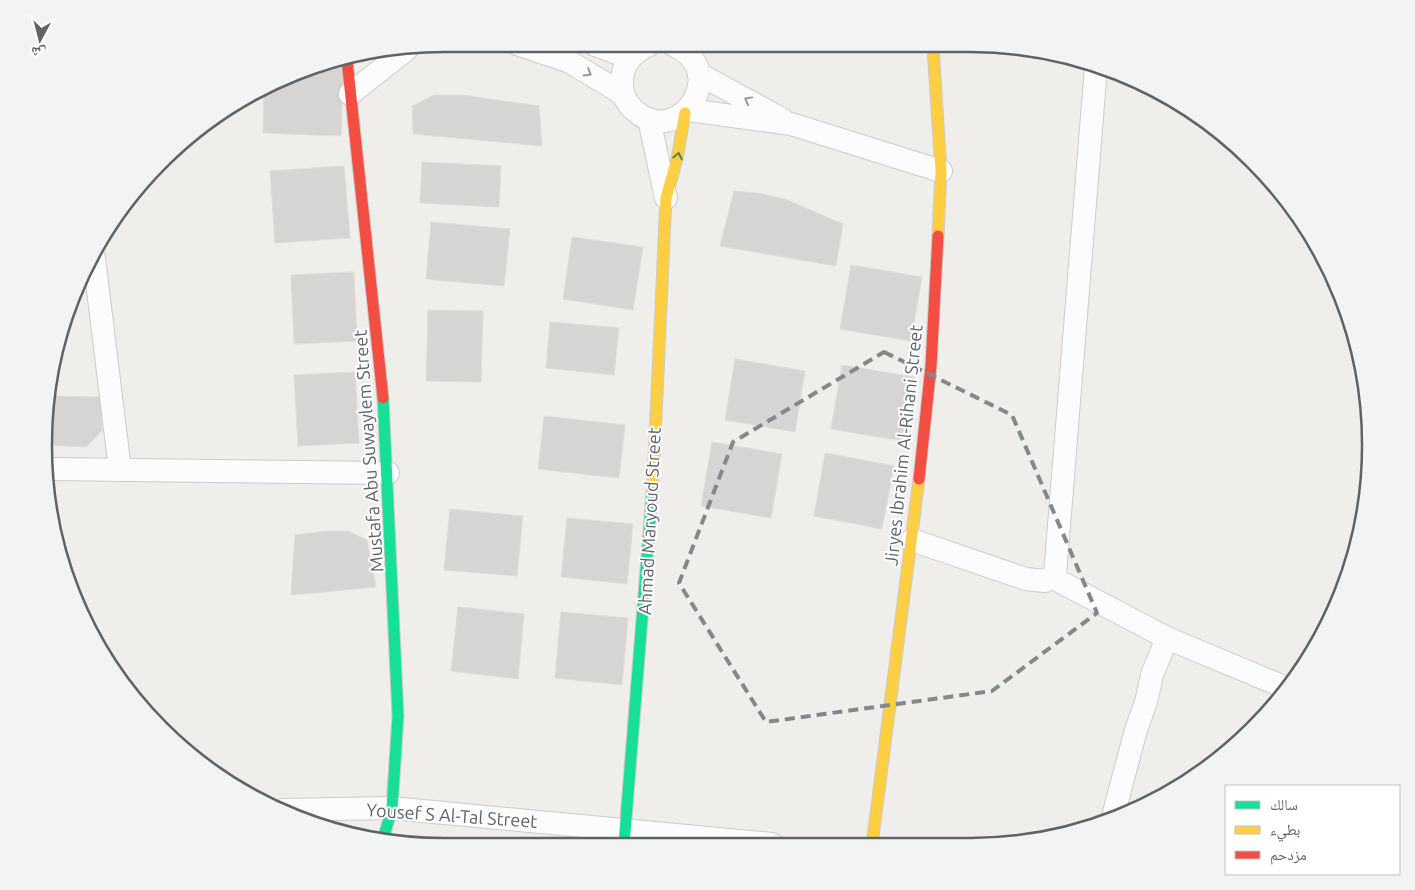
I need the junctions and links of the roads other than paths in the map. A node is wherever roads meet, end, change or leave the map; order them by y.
1 (542, 52) edge
2 (636, 52) edge
3 (683, 52) edge
4 (933, 52) edge
5 (399, 55) edge
6 (348, 65) edge
7 (1096, 73) edge
8 (699, 74) junction
9 (350, 94) junction
10 (623, 94) junction
11 (687, 111) junction
12 (649, 120) junction
13 (791, 124) junction
14 (941, 171) junction
15 (666, 198) junction
16 (95, 267) edge
17 (53, 469) edge
18 (120, 470) junction
19 (388, 473) junction
20 (912, 540) junction
21 (1053, 578) junction
22 (1167, 638) junction
23 (1280, 685) edge
24 (392, 808) junction
25 (299, 810) edge
26 (1115, 810) edge
27 (385, 833) edge
28 (625, 837) edge
29 (646, 838) edge
30 (873, 838) edge

1 -> 10 street
2 - 10 street
3 - 8 street
4 - 14 street, Jiryes Ibrahim Al-Rihani Street
5 - 9 street
6 - 9 street, Mustafa Abu Suwaylem Street
7 - 21 street
8 - 11 street
13 -> 8 street
9 - 19 street, Mustafa Abu Suwaylem Street
10 - 12 street
11 - 12 street
11 - 13 street
15 -> 11 street, Ahmad Maryoud Street
12 - 15 street, Ahmad Maryoud Street
13 - 14 street
14 - 20 street, Jiryes Ibrahim Al-Rihani Street
15 - 28 street, Ahmad Maryoud Street
16 - 18 street
17 - 18 street
18 - 19 street
19 - 24 street, Mustafa Abu Suwaylem Street
20 - 21 street
20 - 30 street, Jiryes Ibrahim Al-Rihani Street
21 - 22 street
22 - 23 street
22 - 26 street
24 - 25 street, Yousef S Al-Tal Street
24 - 27 street, Mustafa Abu Suwaylem Street
24 - 28 street, Yousef S Al-Tal Street
28 - 29 street, Yousef S Al-Tal Street

